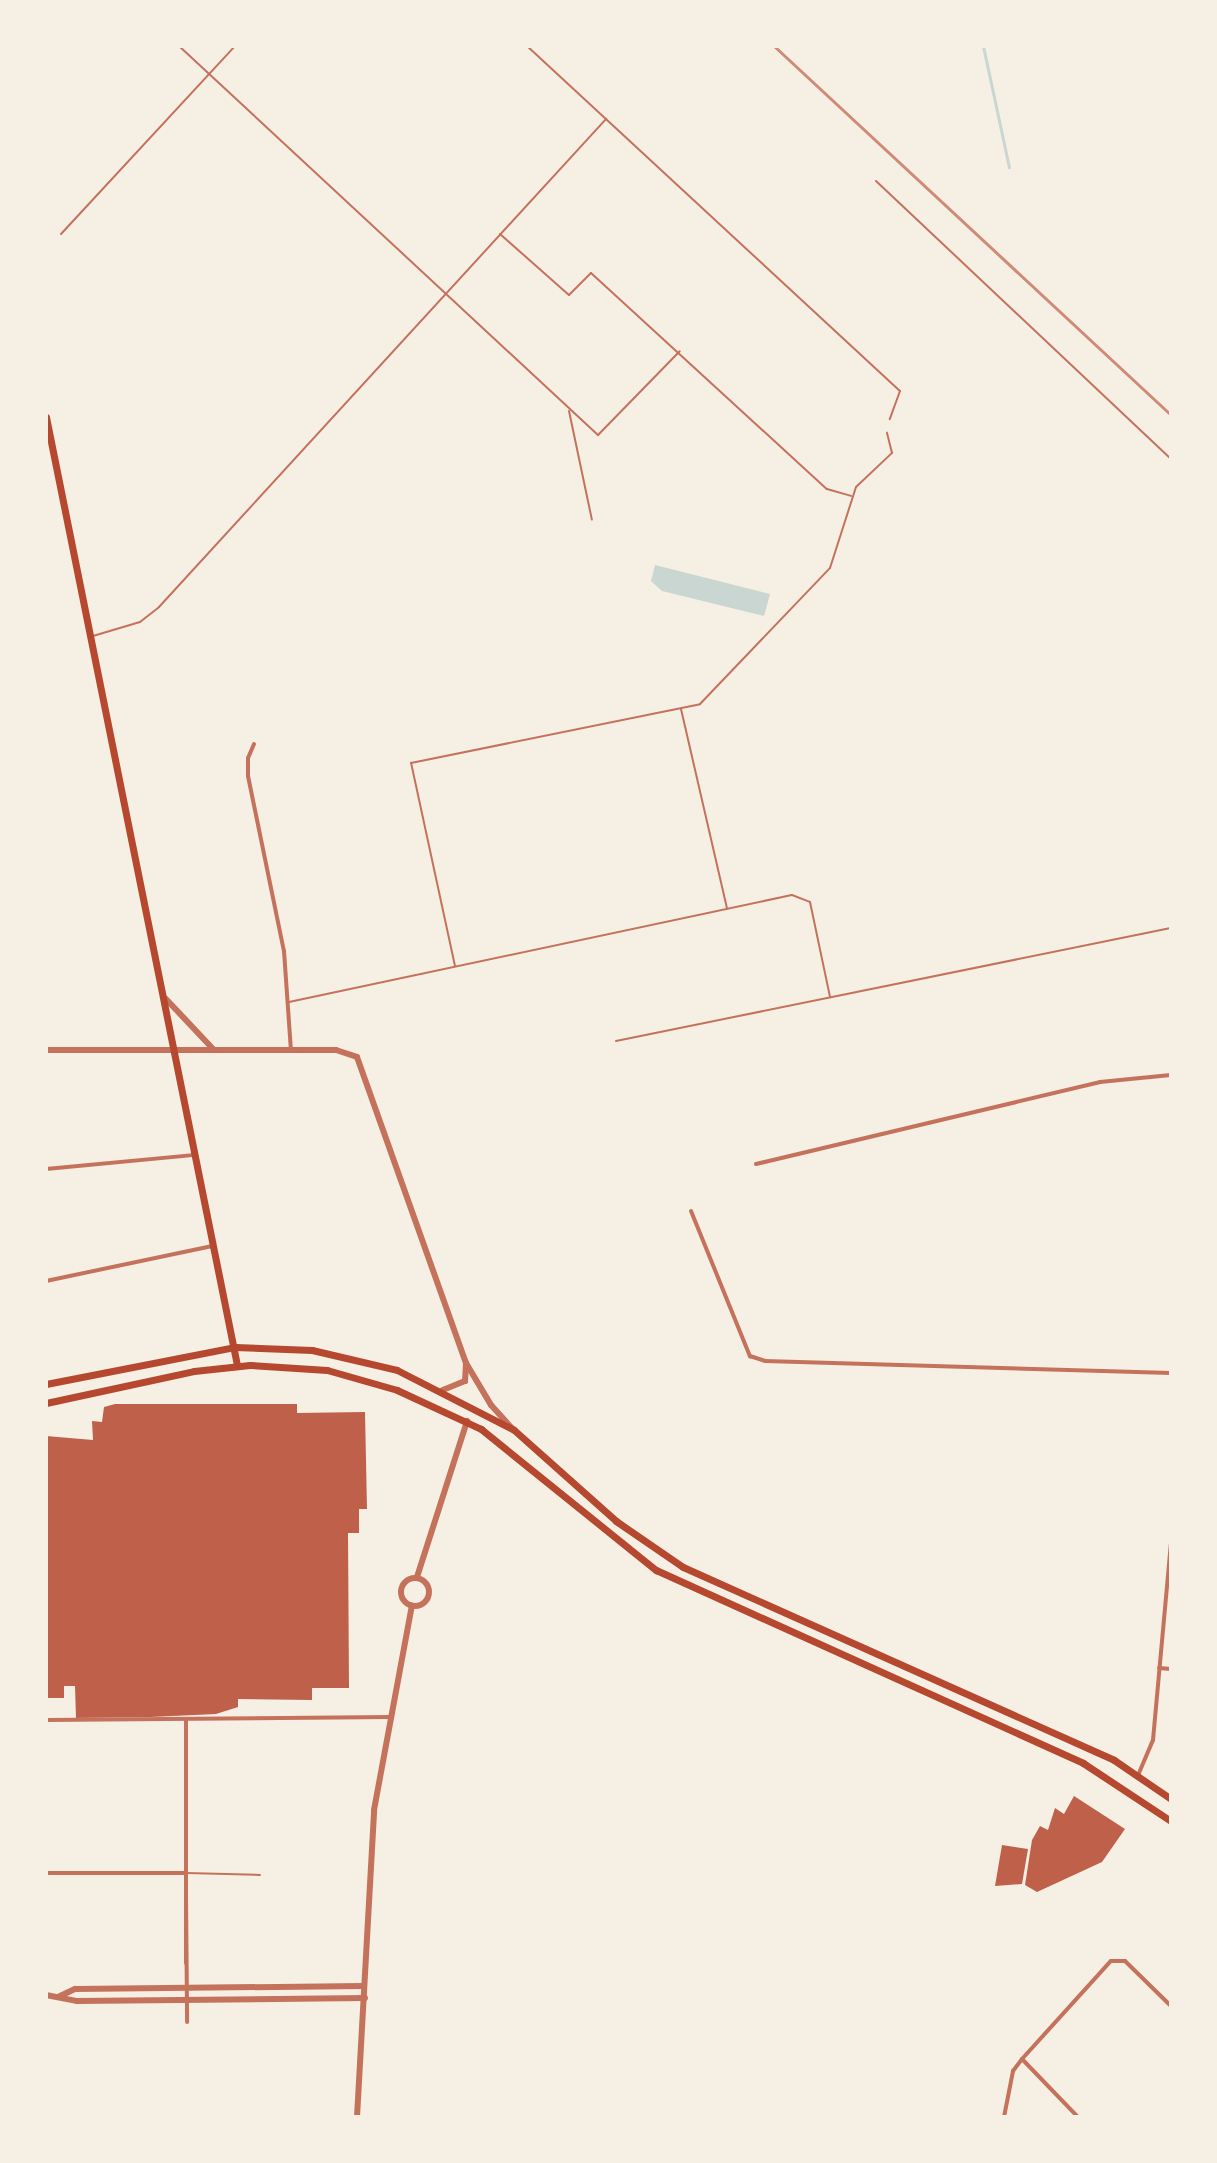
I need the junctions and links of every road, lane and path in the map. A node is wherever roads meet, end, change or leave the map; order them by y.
1 (179, 46) edge
2 (235, 46) edge
3 (527, 46) edge
4 (209, 74) junction
5 (606, 119) junction
6 (876, 181) dead end
7 (498, 232) junction
8 (61, 234) dead end
9 (442, 293) junction
10 (680, 351) junction
11 (569, 409) junction
12 (46, 417) edge
13 (890, 419) dead end
14 (887, 433) dead end
15 (1171, 459) edge
16 (852, 496) junction
17 (592, 520) dead end
18 (91, 637) junction
19 (681, 708) junction
20 (254, 744) dead end
21 (727, 909) junction
22 (1171, 928) edge
23 (455, 966) junction
24 (830, 997) junction
25 (166, 999) junction
26 (288, 1002) junction
27 (616, 1041) dead end
28 (46, 1050) edge
29 (176, 1050) junction
30 (214, 1050) junction
31 (291, 1050) junction
32 (1171, 1075) edge
33 (197, 1155) junction
34 (756, 1164) dead end
35 (46, 1169) edge
36 (691, 1211) dead end
37 (215, 1245) junction
38 (46, 1281) edge
39 (235, 1347) junction
40 (466, 1363) junction
41 (237, 1365) junction
42 (1171, 1373) edge
43 (46, 1384) edge
44 (443, 1390) junction
45 (46, 1403) edge
46 (476, 1407) junction
47 (467, 1421) junction
48 (514, 1430) junction
49 (1171, 1544) edge
50 (417, 1577) junction
51 (412, 1605) junction
52 (1159, 1668) junction
53 (1171, 1669) edge
54 (391, 1717) junction
55 (46, 1720) edge
56 (186, 1720) junction
57 (1139, 1773) junction
58 (1127, 1789) junction
59 (1171, 1799) edge
60 (1171, 1821) edge
61 (46, 1873) edge
62 (185, 1873) junction
63 (260, 1875) dead end
64 (364, 1986) junction
65 (187, 1987) junction
66 (46, 1995) edge
67 (60, 1996) junction
68 (365, 1998) junction
69 (187, 2000) junction
70 (1171, 2006) edge
71 (187, 2022) dead end
72 (1022, 2059) junction
73 (357, 2117) edge
74 (1004, 2117) edge
75 (1078, 2117) edge

1 - 4 lane
2 - 4 lane
3 - 5 lane
4 - 8 lane
4 - 9 lane
5 - 7 lane
5 - 13 lane
6 - 15 lane
7 - 9 lane
7 - 10 lane
9 - 11 lane
9 - 18 lane
10 - 11 lane
10 - 16 lane
11 - 17 lane
12 - 18 main road
14 - 16 lane
16 - 19 lane
18 - 25 main road
19 - 21 lane
19 - 23 lane
20 - 26 street
21 - 23 lane
21 - 24 lane
22 - 24 lane
23 - 26 lane
24 - 27 lane
25 - 29 main road
25 - 30 street
26 - 31 street
28 - 29 street
29 - 30 street
29 - 33 main road
30 - 31 street
31 - 40 street
32 - 34 street
33 - 35 street
33 - 37 main road
36 - 42 street
37 - 38 street
37 - 39 main road
39 - 41 main road
39 - 43 main road
39 - 44 main road
40 - 44 street
40 - 48 street
41 - 45 main road
41 - 47 main road
44 - 46 main road
46 - 47 main road
46 - 48 main road
47 - 50 street
47 - 58 main road
48 - 57 main road
49 - 52 street
50 - 51 street
50 - 51 street
51 - 54 street
52 - 53 street
52 - 57 street
54 - 56 street
54 - 64 street
55 - 56 street
56 - 62 street
57 - 58 main road
57 - 59 main road
58 - 60 main road
61 - 62 street
62 - 63 lane
62 - 65 street
64 - 65 street
64 - 68 street
65 - 67 street
65 - 69 street
66 - 67 street
67 - 69 street
68 - 69 street
68 - 73 street
69 - 71 street
70 - 72 street
72 - 74 street
72 - 75 street

